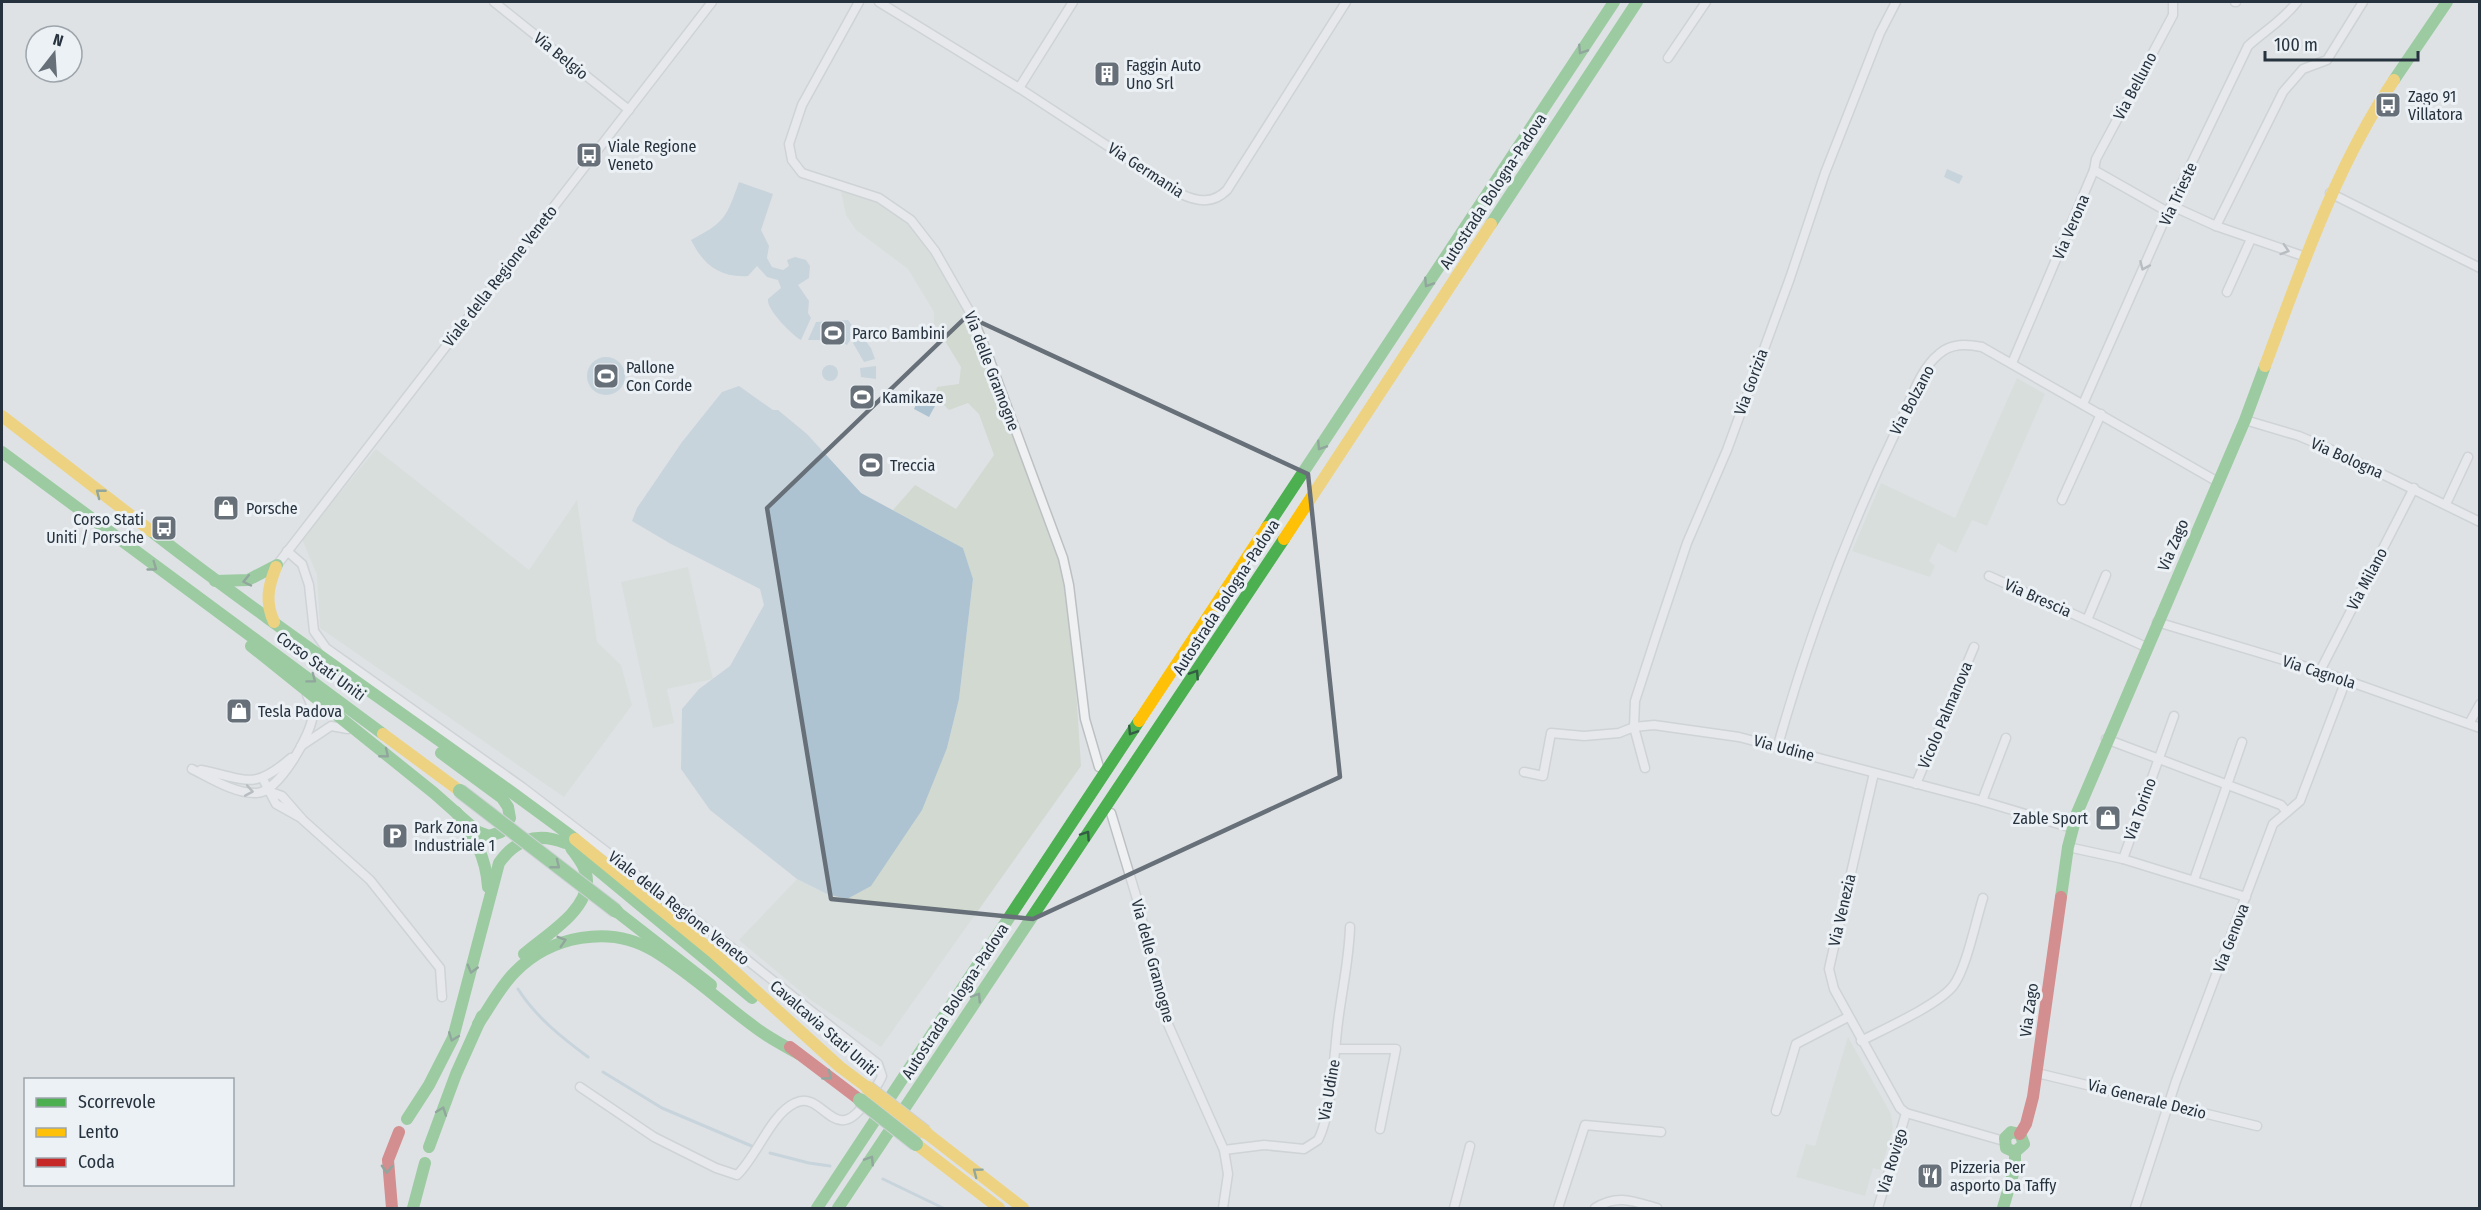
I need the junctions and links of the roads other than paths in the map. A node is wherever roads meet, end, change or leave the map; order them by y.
1 (494, 2) edge
2 (712, 2) edge
3 (859, 2) edge
4 (879, 2) edge
5 (1073, 2) edge
6 (1346, 2) edge
7 (1614, 2) edge
8 (1637, 2) edge
9 (1706, 2) edge
10 (1896, 2) edge
11 (2173, 2) edge
12 (2297, 2) edge
13 (2363, 2) edge
14 (2447, 2) edge
15 (1668, 58) dead end
16 (1019, 88) junction
17 (629, 110) junction
18 (2094, 170) junction
19 (2331, 193) junction
20 (2170, 209) junction
21 (2216, 226) junction
22 (2251, 239) junction
23 (2306, 257) junction
24 (2480, 268) edge
25 (2227, 292) dead end
26 (2012, 363) junction
27 (2083, 404) junction
28 (2101, 414) junction
29 (2, 416) edge
30 (2245, 420) junction
31 (2, 452) edge
32 (2468, 457) dead end
33 (2218, 482) junction
34 (2414, 488) junction
35 (2062, 500) dead end
36 (2446, 504) junction
37 (2480, 522) edge
38 (287, 551) junction
39 (277, 565) junction
40 (2106, 575) dead end
41 (1989, 576) dead end
42 (213, 580) junction
43 (178, 585) junction
44 (242, 602) junction
45 (2087, 620) junction
46 (2157, 622) junction
47 (276, 625) junction
48 (1974, 647) dead end
49 (2146, 647) junction
50 (2320, 671) junction
51 (2346, 680) junction
52 (300, 685) junction
53 (2480, 704) edge
54 (2174, 716) dead end
55 (2470, 722) junction
56 (1634, 727) junction
57 (2480, 728) edge
58 (358, 733) junction
59 (2006, 738) dead end
60 (2106, 739) junction
61 (2242, 742) dead end
62 (1778, 745) junction
63 (296, 752) junction
64 (441, 753) junction
65 (2159, 760) junction
66 (1099, 767) dead end
67 (1645, 768) dead end
68 (1524, 772) dead end
69 (1874, 773) junction
70 (263, 779) junction
71 (1916, 784) junction
72 (2227, 786) junction
73 (268, 791) junction
74 (1982, 801) junction
75 (456, 812) junction
76 (2287, 812) junction
77 (1111, 813) dead end
78 (2072, 828) junction
79 (568, 845) junction
80 (2068, 847) junction
81 (2123, 859) junction
82 (609, 865) joint
83 (2194, 880) junction
84 (2246, 897) junction
85 (1983, 898) dead end
86 (616, 911) joint
87 (484, 923) junction
88 (1350, 927) dead end
89 (442, 997) dead end
90 (944, 1015) junction
91 (1848, 1017) junction
92 (478, 1024) junction
93 (1861, 1041) junction
94 (1336, 1049) junction
95 (799, 1054) junction
96 (840, 1066) junction
97 (2037, 1073) junction
98 (580, 1087) dead end
99 (864, 1094) junction
100 (2168, 1104) junction
101 (1776, 1111) dead end
102 (1906, 1113) junction
103 (407, 1119) dead end
104 (2257, 1126) dead end
105 (1380, 1129) dead end
106 (399, 1132) dead end
107 (1661, 1132) dead end
108 (2020, 1134) junction
109 (2004, 1141) junction
110 (1470, 1146) dead end
111 (429, 1147) dead end
112 (1224, 1150) junction
113 (2015, 1152) junction
114 (425, 1163) dead end
115 (392, 1209) edge
116 (414, 1209) edge
117 (806, 1209) edge
118 (818, 1209) edge
119 (838, 1209) edge
120 (999, 1209) edge
121 (1023, 1209) edge
122 (1222, 1209) edge
123 (1454, 1209) edge
124 (1558, 1209) edge
125 (1595, 1209) edge
126 (1657, 1209) edge
127 (1878, 1209) edge
128 (2003, 1209) edge
129 (2135, 1209) edge

1 - 17 street, Via Belgio
2 - 17 street, Viale della Regione Veneto
3 - 66 street, Via delle Gramogne
4 - 16 street, Via Germania
5 - 16 street
6 - 16 street, Via Germania
7 -> 90 main road, Autostrada Bologna-Padova
119 -> 8 main road, Autostrada Bologna-Padova
9 - 15 street
10 - 56 street, Via Gorizia
11 - 18 street, Via Belluno
12 - 20 street, Via Trieste
13 - 21 street
14 - 19 main road, Via Zago
17 - 38 street, Viale della Regione Veneto
18 - 20 street, Via Verona
18 - 26 street, Via Verona
19 - 23 main road, Via Zago
19 - 24 street
20 - 21 street, Via Verona
20 -> 27 street, Via Trieste
21 - 22 street, Via Verona
22 -> 23 street, Via Verona
22 - 25 street
23 - 30 main road, Via Zago
26 - 27 street, Via Bolzano
26 - 62 street, Via Bolzano
27 - 28 street, Via Bolzano
28 - 33 street, Via Bolzano
28 - 35 street
42 -> 29 main road, Corso Stati Uniti
30 - 33 main road, Via Zago
30 - 34 street, Via Bologna
31 -> 43 main road, Corso Stati Uniti
32 - 36 street
33 - 46 main road, Via Zago
34 - 36 street, Via Bologna
34 - 50 street, Via Milano
36 - 37 street, Via Bologna
38 - 39 street, Viale della Regione Veneto
38 - 98 street, Viale della Regione Veneto
39 -> 42 main road
39 - 47 main road
40 - 45 street, Via Brescia
41 - 45 street, Via Brescia
42 - 44 main road, Corso Stati Uniti
43 - 52 main road
43 -> 86 main road, Corso Stati Uniti, bridge
44 - 47 main road, Corso Stati Uniti
44 - 64 main road
45 - 49 street, Via Brescia
46 - 49 main road, Via Zago
46 - 50 street, Via Cagnola
47 - 82 main road, Corso Stati Uniti
48 - 71 street, Vicolo Palmanova
49 - 60 main road, Via Zago
50 - 51 street, Via Cagnola
51 - 55 street, Via Cagnola
51 - 76 street, Via Genova
52 - 58 main road
52 - 63 street
53 - 55 street
54 - 65 street, Via Torino
55 - 57 street, Via Cagnola
56 - 62 street, Via Udine
56 - 67 street, Via Gorizia
56 - 68 street, Via Udine
58 - 63 street
58 -> 75 main road
59 - 74 street
60 - 65 street
60 - 78 main road, Via Zago
61 - 72 street
62 - 69 street, Via Udine
63 - 70 street
63 - 73 street
64 - 75 main road
64 - 79 main road
65 - 72 street
65 - 81 street, Via Torino
69 - 71 street, Via Udine
69 - 91 street, Via Venezia
70 - 73 street
70 -> 73 street
71 - 74 street, Via Udine
72 - 76 street
72 - 83 street
73 - 89 street
74 - 78 street, Via Udine
75 - 87 main road
76 - 84 street, Via Genova
77 - 112 street, Via delle Gramogne
78 - 80 main road, Via Zago
79 - 87 main road
79 - 92 main road
79 - 96 main road
80 - 81 street, Via Torino
80 - 97 main road, Via Zago
81 - 83 street, Via Torino
82 - 96 main road, Cavalcavia Stati Uniti
83 - 84 street, Via Torino
84 - 100 street, Via Genova
85 - 93 street
86 - 95 main road, Cavalcavia Stati Uniti
87 -> 103 main road
88 - 94 street, Via Udine
90 - 117 main road
90 - 118 main road, Autostrada Bologna-Padova
91 - 93 street, Via Venezia
91 - 101 street
92 -> 95 main road
111 -> 92 main road
93 - 102 street, Via Venezia
94 - 105 street, Via Udine
94 - 112 street, Via Udine
95 -> 99 main road, Cavalcavia Stati Uniti
96 - 99 main road, Cavalcavia Stati Uniti
97 - 100 street, Via Generale Dezio
97 - 108 main road, Via Zago
99 - 120 main road, Cavalcavia Stati Uniti, bridge
121 -> 99 main road, Cavalcavia Stati Uniti, bridge
100 - 104 street, Via Generale Dezio
100 - 129 street, Via Genova
102 - 109 street
102 - 127 street, Via Rovigo
106 -> 115 main road
107 - 124 street
108 - 109 main road
108 - 113 main road, Via Zago
109 - 113 main road
110 - 123 street
112 - 122 street, Via delle Gramogne
113 - 128 main road, Via Zago
114 - 116 main road
125 - 126 street

